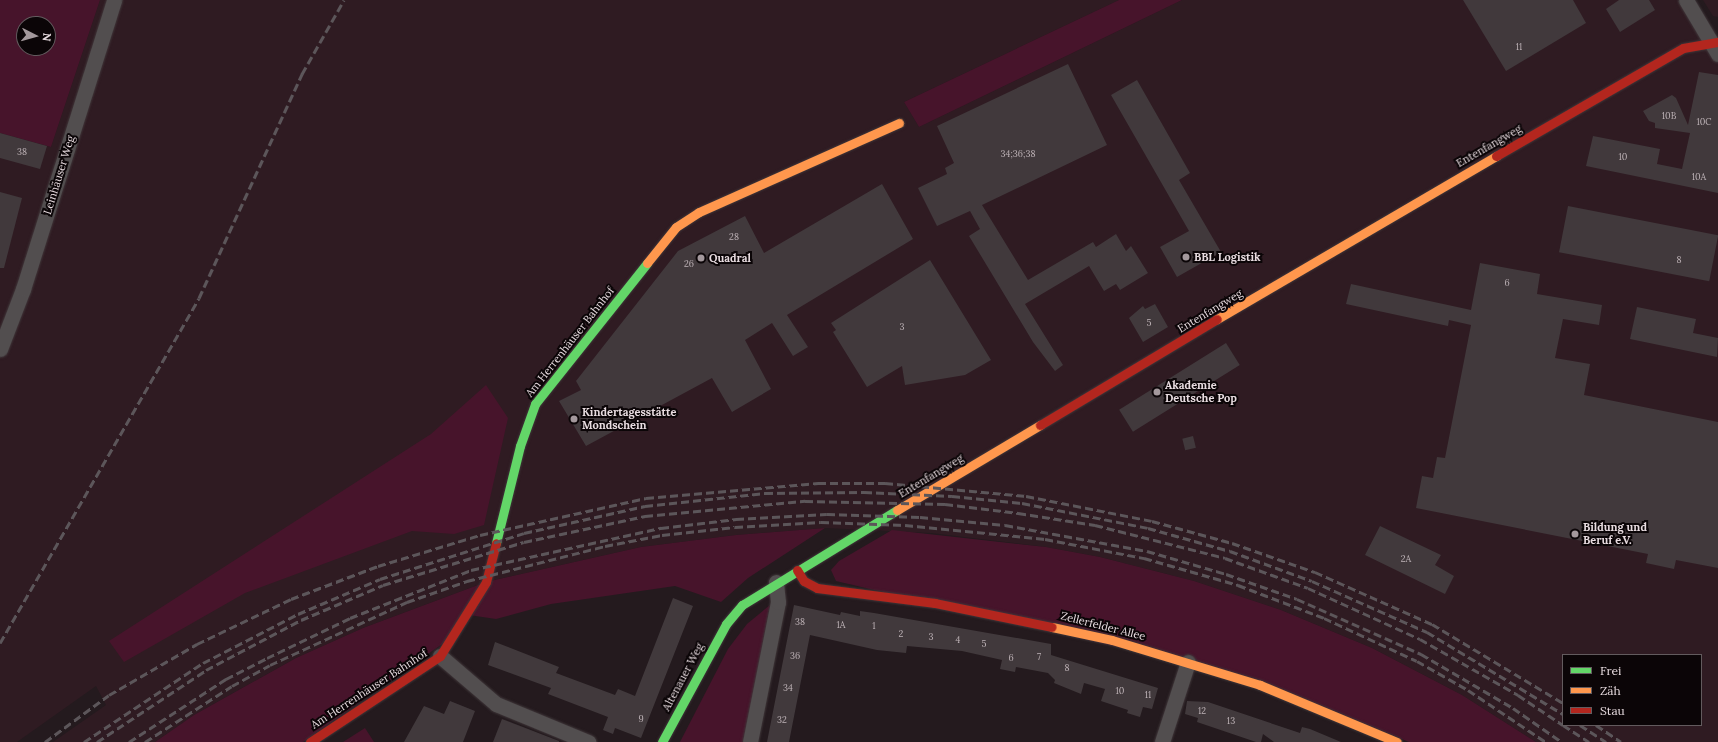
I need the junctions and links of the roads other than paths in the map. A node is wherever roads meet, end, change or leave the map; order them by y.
1 (114, 0) edge
2 (1686, 0) edge
3 (1716, 47) edge
4 (899, 123) dead end
5 (0, 348) edge
6 (797, 570) junction
7 (776, 582) junction
8 (726, 624) joint
9 (440, 656) junction
10 (1188, 662) junction
11 (310, 742) edge
12 (588, 742) edge
13 (662, 742) edge
14 (750, 742) edge
15 (1162, 742) edge
16 (1397, 742) edge

1 - 5 street, Leinhäuser Weg
2 - 3 street
3 - 6 street, Entenfangweg
4 - 9 street, Am Herrenhäuser Bahnhof
6 - 7 street, Entenfangweg
6 - 10 street, Zellerfelder Allee
7 - 8 street, Entenfangweg
7 - 14 street
8 - 13 street, Altenauer Weg
9 - 11 street, Am Herrenhäuser Bahnhof
9 - 12 street
10 - 15 street
10 - 16 street, Zellerfelder Allee

